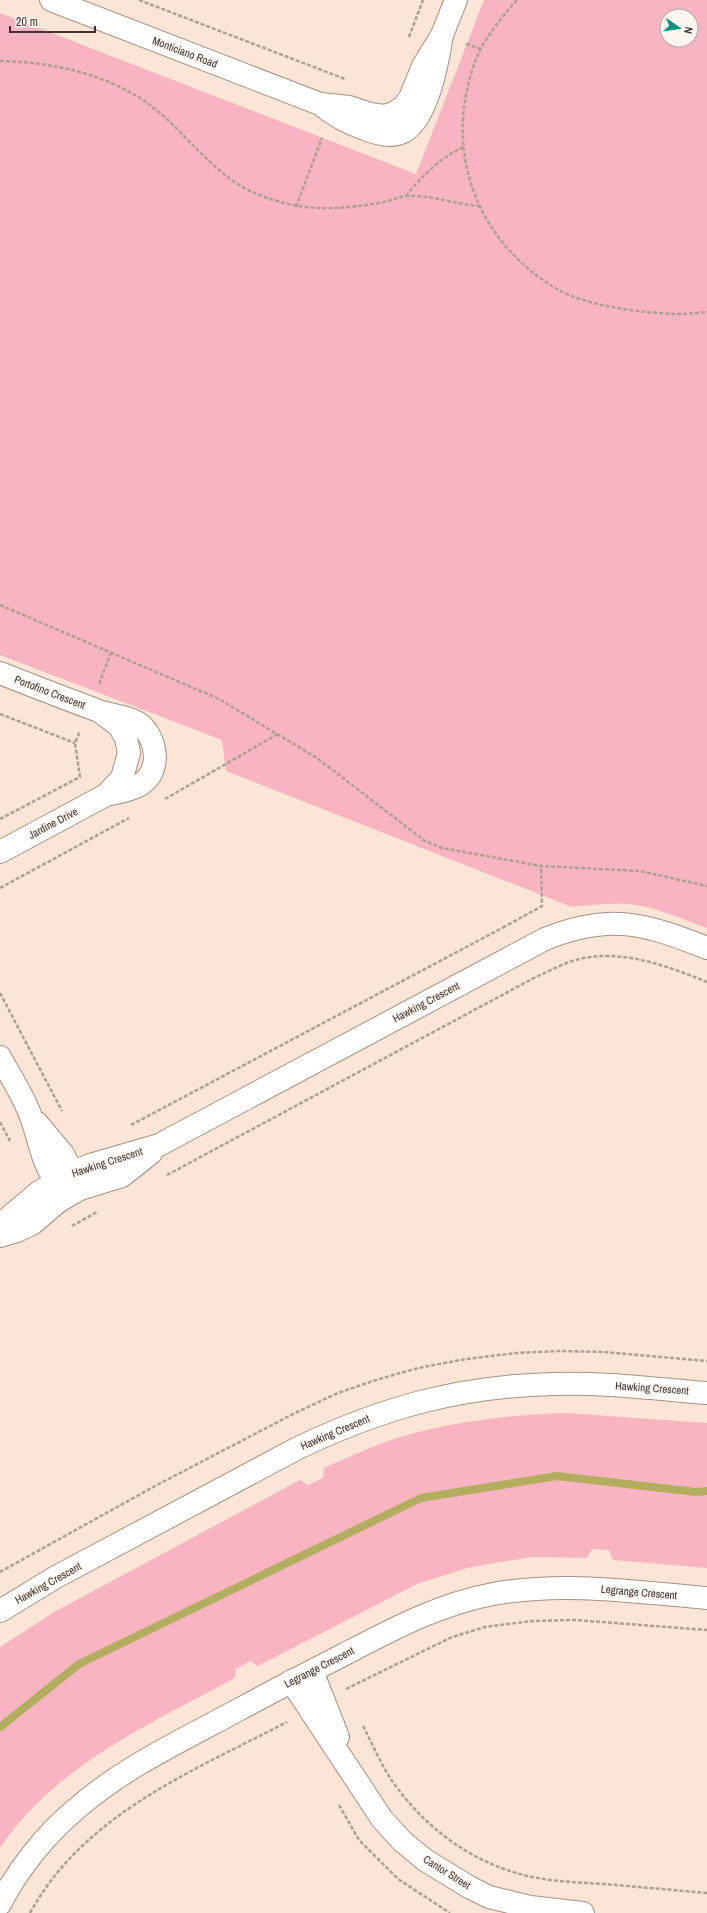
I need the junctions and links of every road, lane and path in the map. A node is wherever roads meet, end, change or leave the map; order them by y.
1 (51, 0) edge
2 (139, 0) edge
3 (423, 0) edge
4 (456, 0) edge
5 (517, 0) edge
6 (408, 39) dead end
7 (0, 61) edge
8 (329, 107) junction
9 (464, 148) junction
10 (406, 196) junction
11 (478, 206) junction
12 (296, 207) junction
13 (707, 312) edge
14 (0, 604) edge
15 (111, 653) junction
16 (0, 673) edge
17 (95, 710) junction
18 (0, 714) edge
19 (278, 734) junction
20 (152, 742) joint
21 (75, 743) junction
22 (129, 753) joint
23 (106, 795) junction
24 (158, 803) dead end
25 (130, 818) dead end
26 (0, 819) edge
27 (0, 852) edge
28 (707, 886) edge
29 (0, 888) edge
30 (504, 927) dead end
31 (707, 948) edge
32 (707, 982) edge
33 (0, 993) edge
34 (0, 1057) edge
35 (65, 1115) dead end
36 (0, 1122) edge
37 (130, 1125) dead end
38 (14, 1148) dead end
39 (163, 1177) dead end
40 (66, 1183) junction
41 (102, 1210) dead end
42 (0, 1225) edge
43 (68, 1228) dead end
44 (0, 1236) edge
45 (707, 1393) edge
46 (707, 1598) edge
47 (0, 1611) edge
48 (312, 1671) junction
49 (291, 1681) junction
50 (344, 1690) dead end
51 (348, 1697) dead end
52 (362, 1724) dead end
53 (350, 1768) junction
54 (707, 1893) edge
55 (0, 1904) edge
56 (583, 1913) edge

1 - 8 street, Monticiano Road
2 - 8 path
3 - 6 path
4 - 8 street, Monticiano Road
5 - 9 path
7 - 12 path
8 - 12 path
9 - 10 path
9 - 11 path
10 - 11 path
10 - 12 path
11 - 13 path
14 - 15 path
15 - 17 path
15 - 19 path
16 - 17 street, Portofino Crescent
17 - 20 street, Portofino Crescent
17 - 21 path
17 - 22 street, Portofino Crescent
18 - 21 path
19 - 24 path
19 - 28 path
20 - 23 street, Jardine Drive
21 - 26 path
22 - 23 street, Jardine Drive
23 - 27 street, Jardine Drive
25 - 29 path
30 - 37 path
31 - 40 street, Hawking Crescent
32 - 39 path
33 - 35 path
34 - 40 street
36 - 38 path
40 - 42 street, Hawking Crescent
40 - 44 street, Hawking Crescent
41 - 43 path
45 - 47 street, Hawking Crescent
46 - 48 street, Legrange Crescent
48 - 49 street, Legrange Crescent
48 - 53 street, Cantor Street
49 - 53 street, Cantor Street
49 - 55 street, Legrange Crescent
50 - 51 path
52 - 54 path
53 - 56 street, Cantor Street

